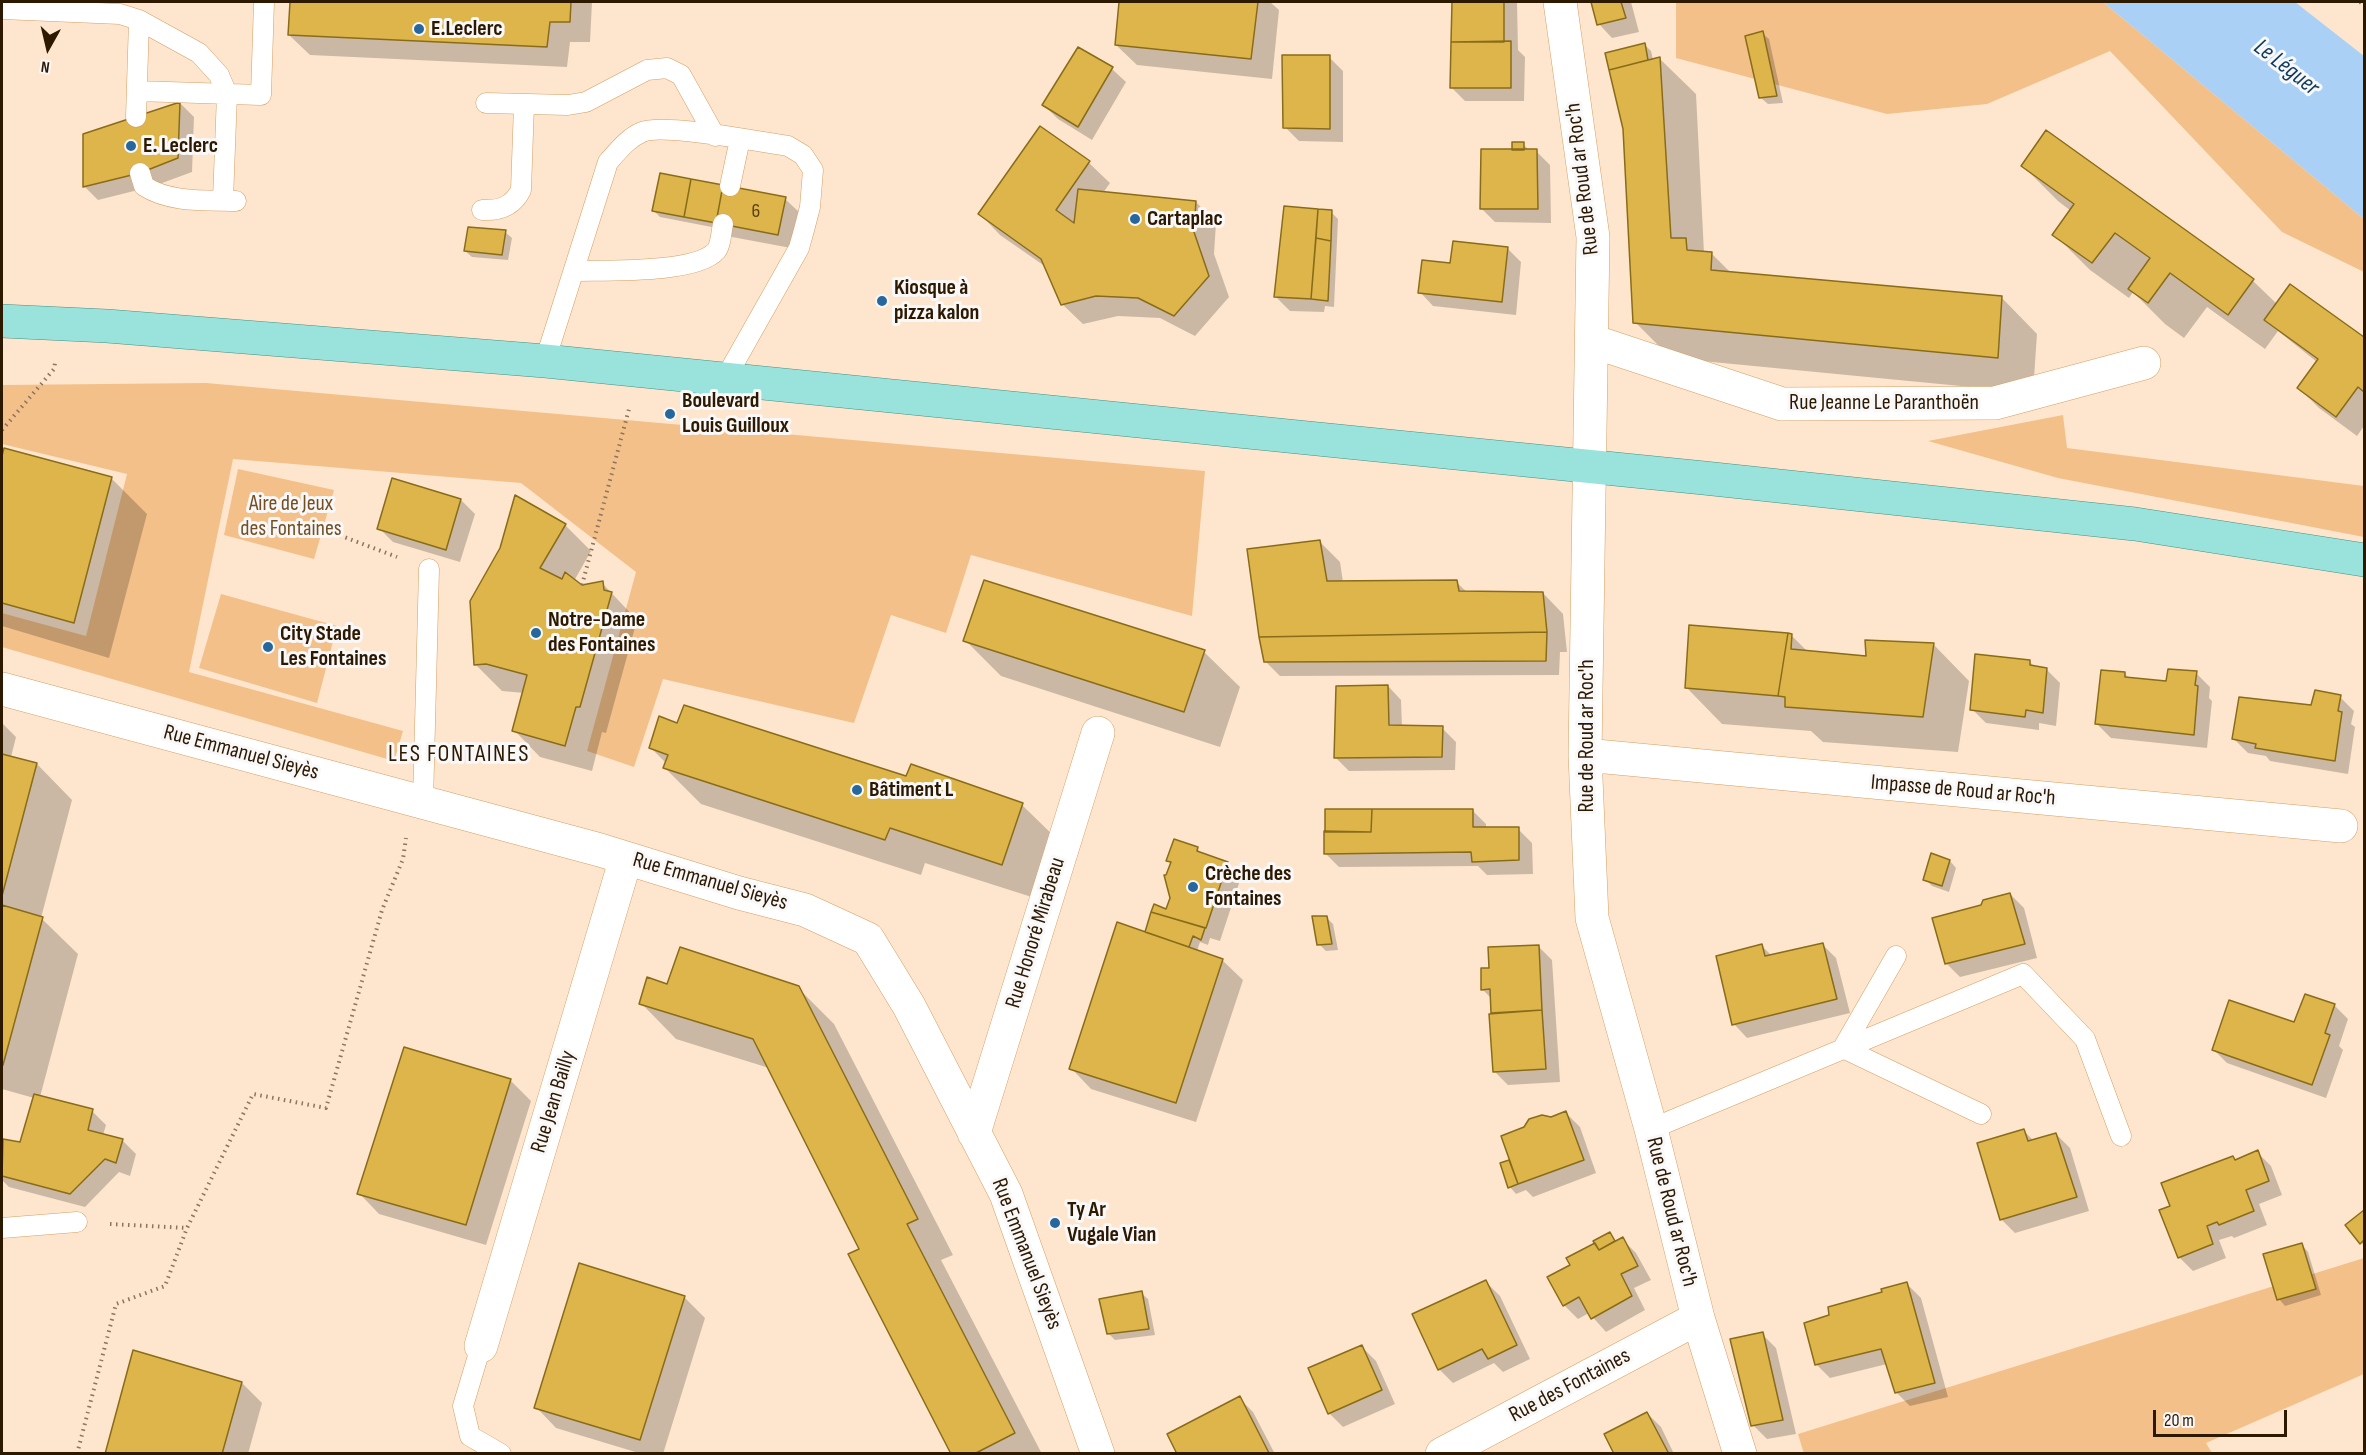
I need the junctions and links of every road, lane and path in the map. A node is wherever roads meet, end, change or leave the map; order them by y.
1 (264, 2) edge
2 (1560, 2) edge
3 (2360, 2) edge
4 (2364, 5) edge
5 (120, 8) edge
6 (2, 9) edge
7 (139, 20) junction
8 (137, 91) junction
9 (227, 94) junction
10 (486, 103) dead end
11 (524, 105) junction
12 (136, 117) dead end
13 (715, 136) junction
14 (740, 139) junction
15 (140, 173) dead end
16 (730, 186) dead end
17 (482, 210) dead end
18 (723, 224) dead end
19 (574, 271) junction
20 (2, 321) edge
21 (60, 323) junction
22 (1592, 341) junction
23 (545, 361) junction
24 (2144, 363) dead end
25 (640, 370) junction
26 (725, 379) junction
27 (2, 430) edge
28 (1589, 468) junction
29 (323, 529) dead end
30 (2364, 560) edge
31 (429, 570) joint
32 (582, 585) dead end
33 (2, 689) edge
34 (1098, 733) dead end
35 (1585, 755) junction
36 (417, 800) junction
37 (2341, 826) dead end
38 (626, 858) junction
39 (1896, 956) dead end
40 (1843, 1048) junction
41 (1981, 1114) dead end
42 (1651, 1129) junction
43 (974, 1133) junction
44 (2121, 1136) dead end
45 (77, 1222) joint
46 (2, 1228) edge
47 (187, 1228) junction
48 (1698, 1318) junction
49 (481, 1346) joint
50 (77, 1454) edge
51 (501, 1454) edge
52 (1098, 1454) edge
53 (1442, 1454) edge
54 (1740, 1454) edge

1 - 9 lane
2 - 22 street, Rue de Roud ar Roc'h
3 - 4 path
5 - 6 lane
5 - 7 lane
7 - 8 lane
7 - 9 lane
8 - 9 lane
8 - 12 lane
9 - 15 lane
10 - 11 lane
11 - 13 lane
11 - 17 lane
13 - 14 lane
13 - 19 lane
14 - 16 lane
14 - 26 lane
18 - 19 lane
19 - 23 lane
20 - 21 main road
21 - 23 main road
21 - 27 path
22 - 24 street, Rue Jeanne Le Paranthoën
22 - 28 street, Rue de Roud ar Roc'h
23 - 25 main road
25 - 26 main road
25 - 32 path
26 - 28 main road
28 - 30 main road
28 - 35 street, Rue de Roud ar Roc'h
29 - 31 path
31 - 36 lane
33 - 36 street, Rue Emmanuel Sieyès
34 - 43 street, Rue Honoré Mirabeau
35 - 37 street, Impasse de Roud ar Roc'h
35 - 42 street, Rue de Roud ar Roc'h
36 - 38 street, Rue Emmanuel Sieyès
36 - 47 path
38 - 43 street, Rue Emmanuel Sieyès
38 - 49 street, Rue Jean Bailly
39 - 40 lane
40 - 41 lane
40 - 42 lane
40 - 44 lane
42 - 48 street, Rue de Roud ar Roc'h
43 - 52 street, Rue Emmanuel Sieyès
45 - 46 lane
45 - 47 path
47 - 50 path
48 - 53 street, Rue des Fontaines
48 - 54 street, Rue de Roud ar Roc'h
49 - 51 lane

